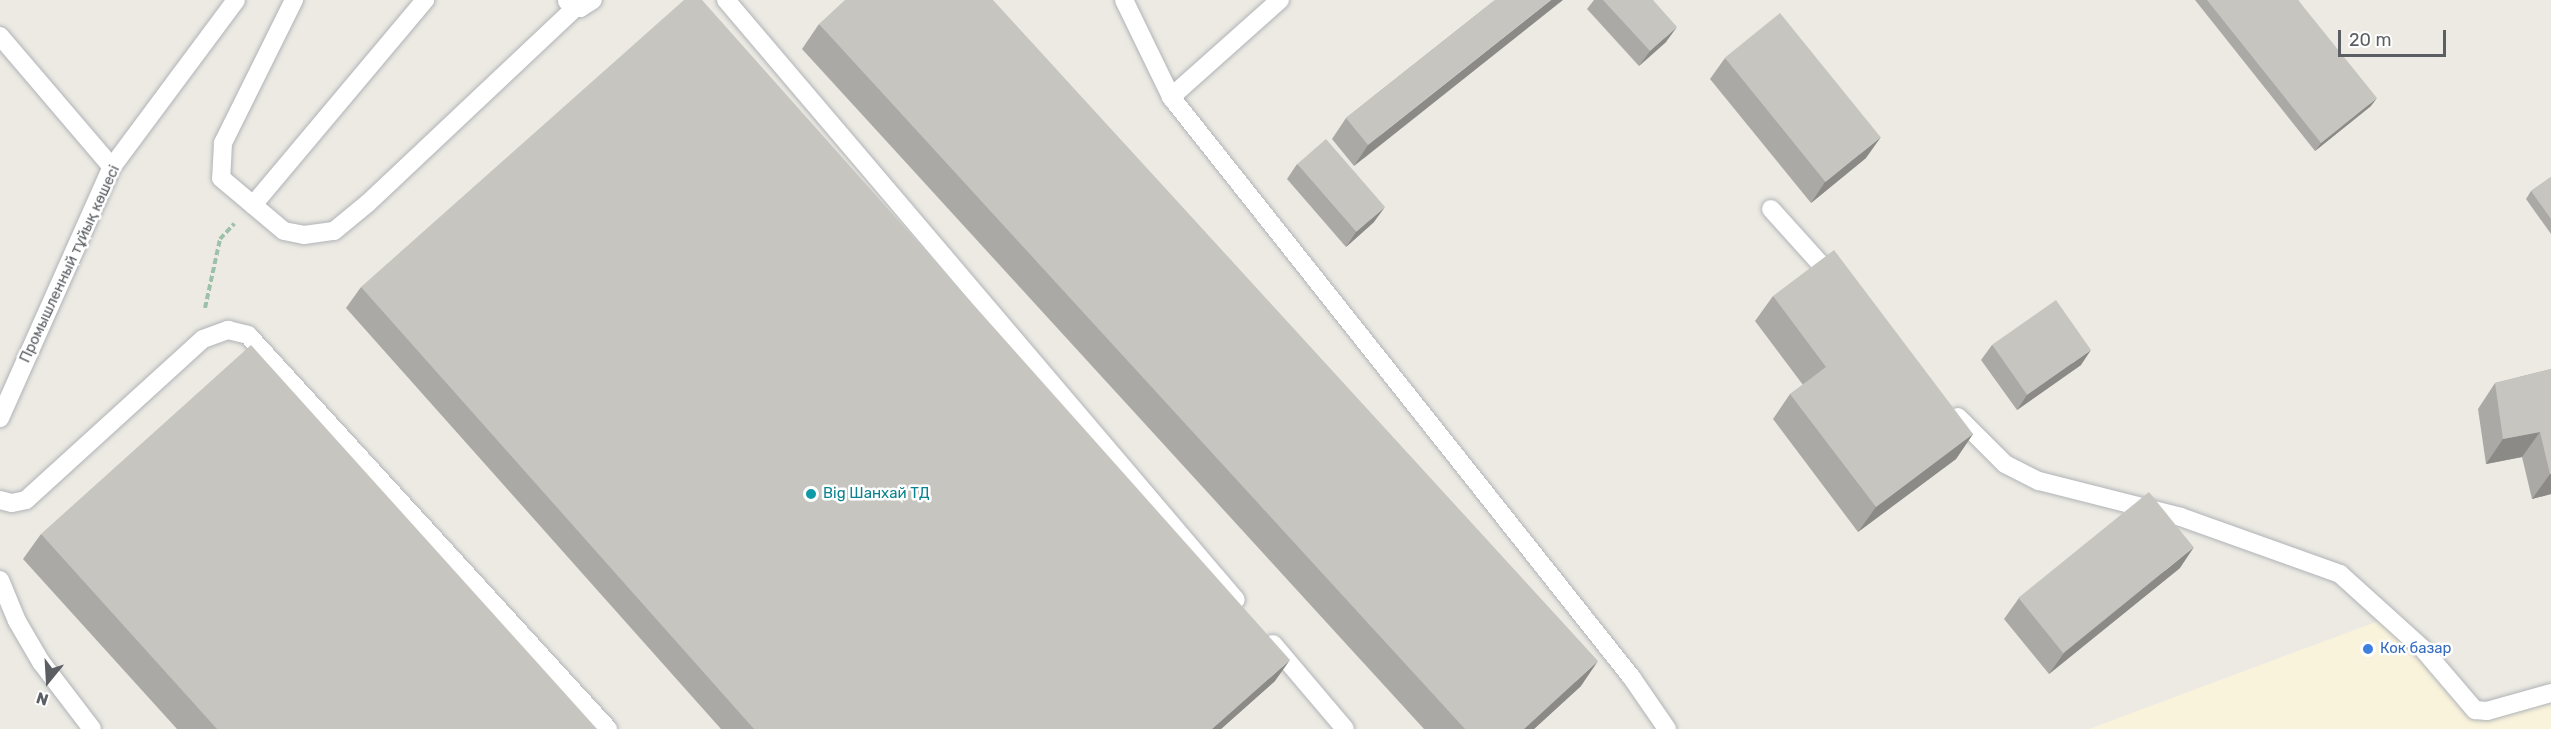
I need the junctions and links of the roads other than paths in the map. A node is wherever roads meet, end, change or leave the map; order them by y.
1 (236, 0) edge
2 (294, 0) edge
3 (425, 0) edge
4 (593, 0) edge
5 (1124, 0) edge
6 (1280, 0) edge
7 (734, 3) edge
8 (571, 4) edge
9 (0, 36) edge
10 (1171, 97) junction
11 (112, 167) junction
12 (253, 205) junction
13 (1771, 209) dead end
14 (1849, 296) edge
15 (1944, 401) edge
16 (0, 418) edge
17 (0, 500) edge
18 (0, 580) edge
19 (1244, 610) edge
20 (1260, 629) edge
21 (2551, 693) edge
22 (92, 729) edge
23 (608, 729) edge
24 (1345, 729) edge
25 (1667, 729) edge

1 - 11 lane, Промышленный тұйық көшесі
2 - 12 lane
3 - 12 lane
4 - 8 lane
5 - 10 lane
6 - 10 lane
7 - 19 lane
8 - 12 lane
9 - 11 lane
10 - 25 lane
11 - 16 lane, Промышленный тұйық көшесі
13 - 14 lane
15 - 21 lane
17 - 23 lane
18 - 22 lane
20 - 24 lane

